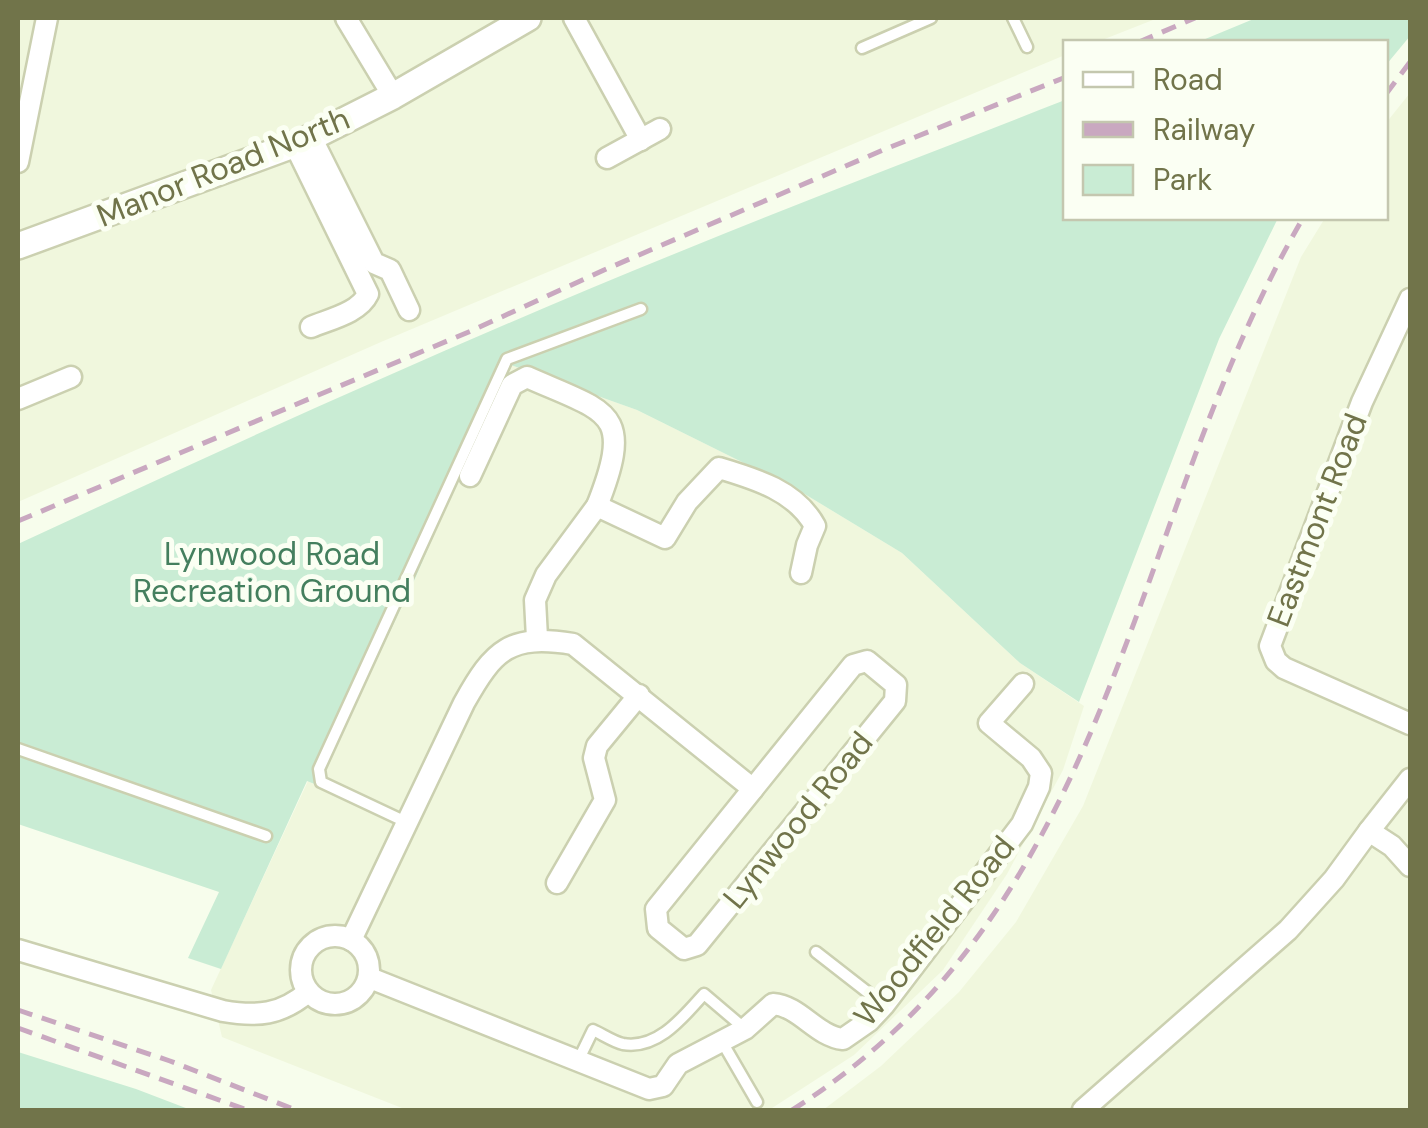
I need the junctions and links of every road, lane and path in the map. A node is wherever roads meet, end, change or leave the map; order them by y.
1 (47, 18) edge
2 (346, 18) edge
3 (528, 18) edge
4 (574, 18) edge
5 (932, 18) edge
6 (1013, 18) edge
7 (1027, 47) dead end
8 (862, 48) dead end
9 (393, 96) junction
10 (660, 129) dead end
11 (640, 140) junction
12 (303, 141) junction
13 (607, 158) dead end
14 (18, 162) edge
15 (18, 246) edge
16 (1410, 300) edge
17 (409, 310) dead end
18 (641, 310) dead end
19 (311, 326) dead end
20 (71, 377) dead end
21 (18, 398) edge
22 (470, 476) dead end
23 (598, 506) junction
24 (802, 574) dead end
25 (537, 638) junction
26 (1022, 684) dead end
27 (639, 695) junction
28 (1410, 724) edge
29 (18, 749) edge
30 (1410, 779) edge
31 (753, 788) junction
32 (406, 822) junction
33 (1369, 831) junction
34 (266, 836) dead end
35 (1410, 866) edge
36 (557, 883) dead end
37 (351, 940) junction
38 (18, 950) edge
39 (816, 952) dead end
40 (370, 978) junction
41 (308, 992) junction
42 (884, 1004) junction
43 (745, 1028) junction
44 (721, 1040) junction
45 (578, 1061) junction
46 (757, 1102) dead end
47 (1082, 1110) edge

1 - 14 street
2 - 9 street
3 - 9 street, Manor Road North
4 - 11 street
5 - 8 lane
6 - 7 lane
9 - 12 street, Manor Road North
10 - 11 street
11 - 13 street
12 - 15 street, Manor Road North
12 - 17 street
12 - 19 street
16 - 28 street, Eastmont Road
18 - 32 lane
20 - 21 street
22 - 23 street
23 - 24 street
23 - 25 street
25 - 27 street, Lynwood Road
25 - 32 street
26 - 42 street, Woodfield Road
27 - 31 street, Lynwood Road
27 - 36 street
29 - 34 lane
30 - 33 street
31 - 31 street, Lynwood Road
32 - 37 street
33 - 35 street
33 - 47 street
37 - 40 street
37 - 41 street
38 - 41 street
39 - 42 lane
40 - 41 street
40 - 45 street, Woodfield Road
42 - 43 street, Woodfield Road
43 - 44 street, Woodfield Road
43 - 45 lane
44 - 45 street, Woodfield Road
44 - 46 lane

